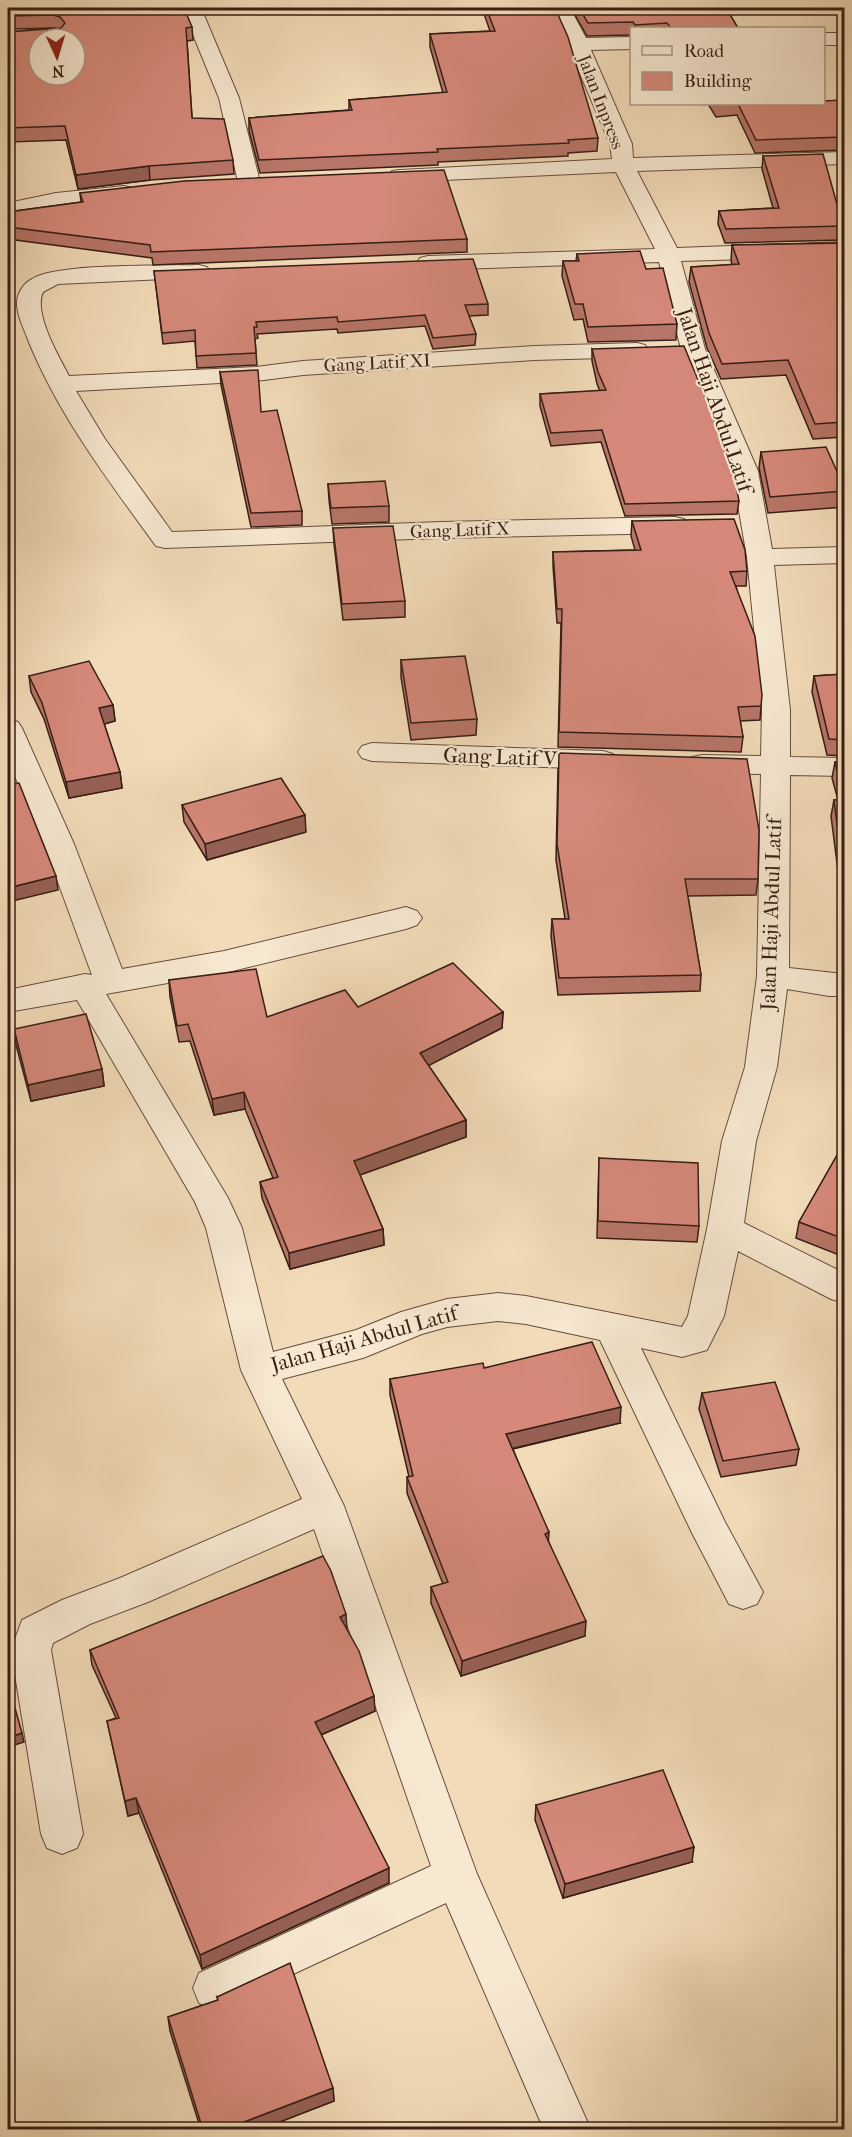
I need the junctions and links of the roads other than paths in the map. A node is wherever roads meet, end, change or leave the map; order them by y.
1 (191, 8) edge
2 (561, 8) edge
3 (825, 39) edge
4 (844, 39) edge
5 (630, 43) edge
6 (579, 44) junction
7 (844, 158) edge
8 (623, 165) junction
9 (379, 177) edge
10 (273, 181) edge
11 (249, 182) junction
12 (226, 184) edge
13 (144, 191) edge
14 (8, 209) edge
15 (844, 249) edge
16 (668, 253) junction
17 (409, 263) edge
18 (220, 271) edge
19 (673, 349) junction
20 (62, 384) junction
21 (699, 524) edge
22 (844, 555) edge
23 (760, 557) junction
24 (8, 728) edge
25 (372, 752) dead end
26 (632, 761) edge
27 (680, 763) edge
28 (774, 766) junction
29 (844, 767) edge
30 (406, 918) dead end
31 (773, 976) junction
32 (98, 983) junction
33 (839, 988) edge
34 (8, 1001) edge
35 (725, 1230) junction
36 (844, 1289) edge
37 (614, 1330) junction
38 (259, 1370) junction
39 (324, 1506) junction
40 (743, 1592) dead end
41 (62, 1834) dead end
42 (456, 1876) junction
43 (216, 1988) dead end
44 (568, 2130) edge

1 - 11 street
2 - 6 street, Jalan Inpress
3 - 4 street
5 - 6 street
6 - 8 street, Jalan Inpress
7 - 8 street
8 - 9 street
8 - 16 street, Jalan Haji Abdul Latif
10 - 11 street
11 - 12 street
13 - 14 street
15 - 16 street
16 - 17 street
16 - 19 street, Jalan Haji Abdul Latif
18 - 20 street
19 - 20 street, Gang Latif XI
19 - 23 street, Jalan Haji Abdul Latif
20 - 21 street, Gang Latif X
22 - 23 street
23 - 28 street, Jalan Haji Abdul Latif
24 - 32 street
25 - 26 street, Gang Latif V
27 - 28 street
28 - 29 street
28 - 31 street, Jalan Haji Abdul Latif
30 - 32 street
31 - 33 street
31 - 35 street, Jalan Haji Abdul Latif
32 - 34 street
32 - 38 street
35 - 36 street
35 - 37 street, Jalan Haji Abdul Latif
37 - 38 street, Jalan Haji Abdul Latif
37 - 40 street
38 - 39 street
39 - 41 street
39 - 42 street
42 - 43 street
42 - 44 street

